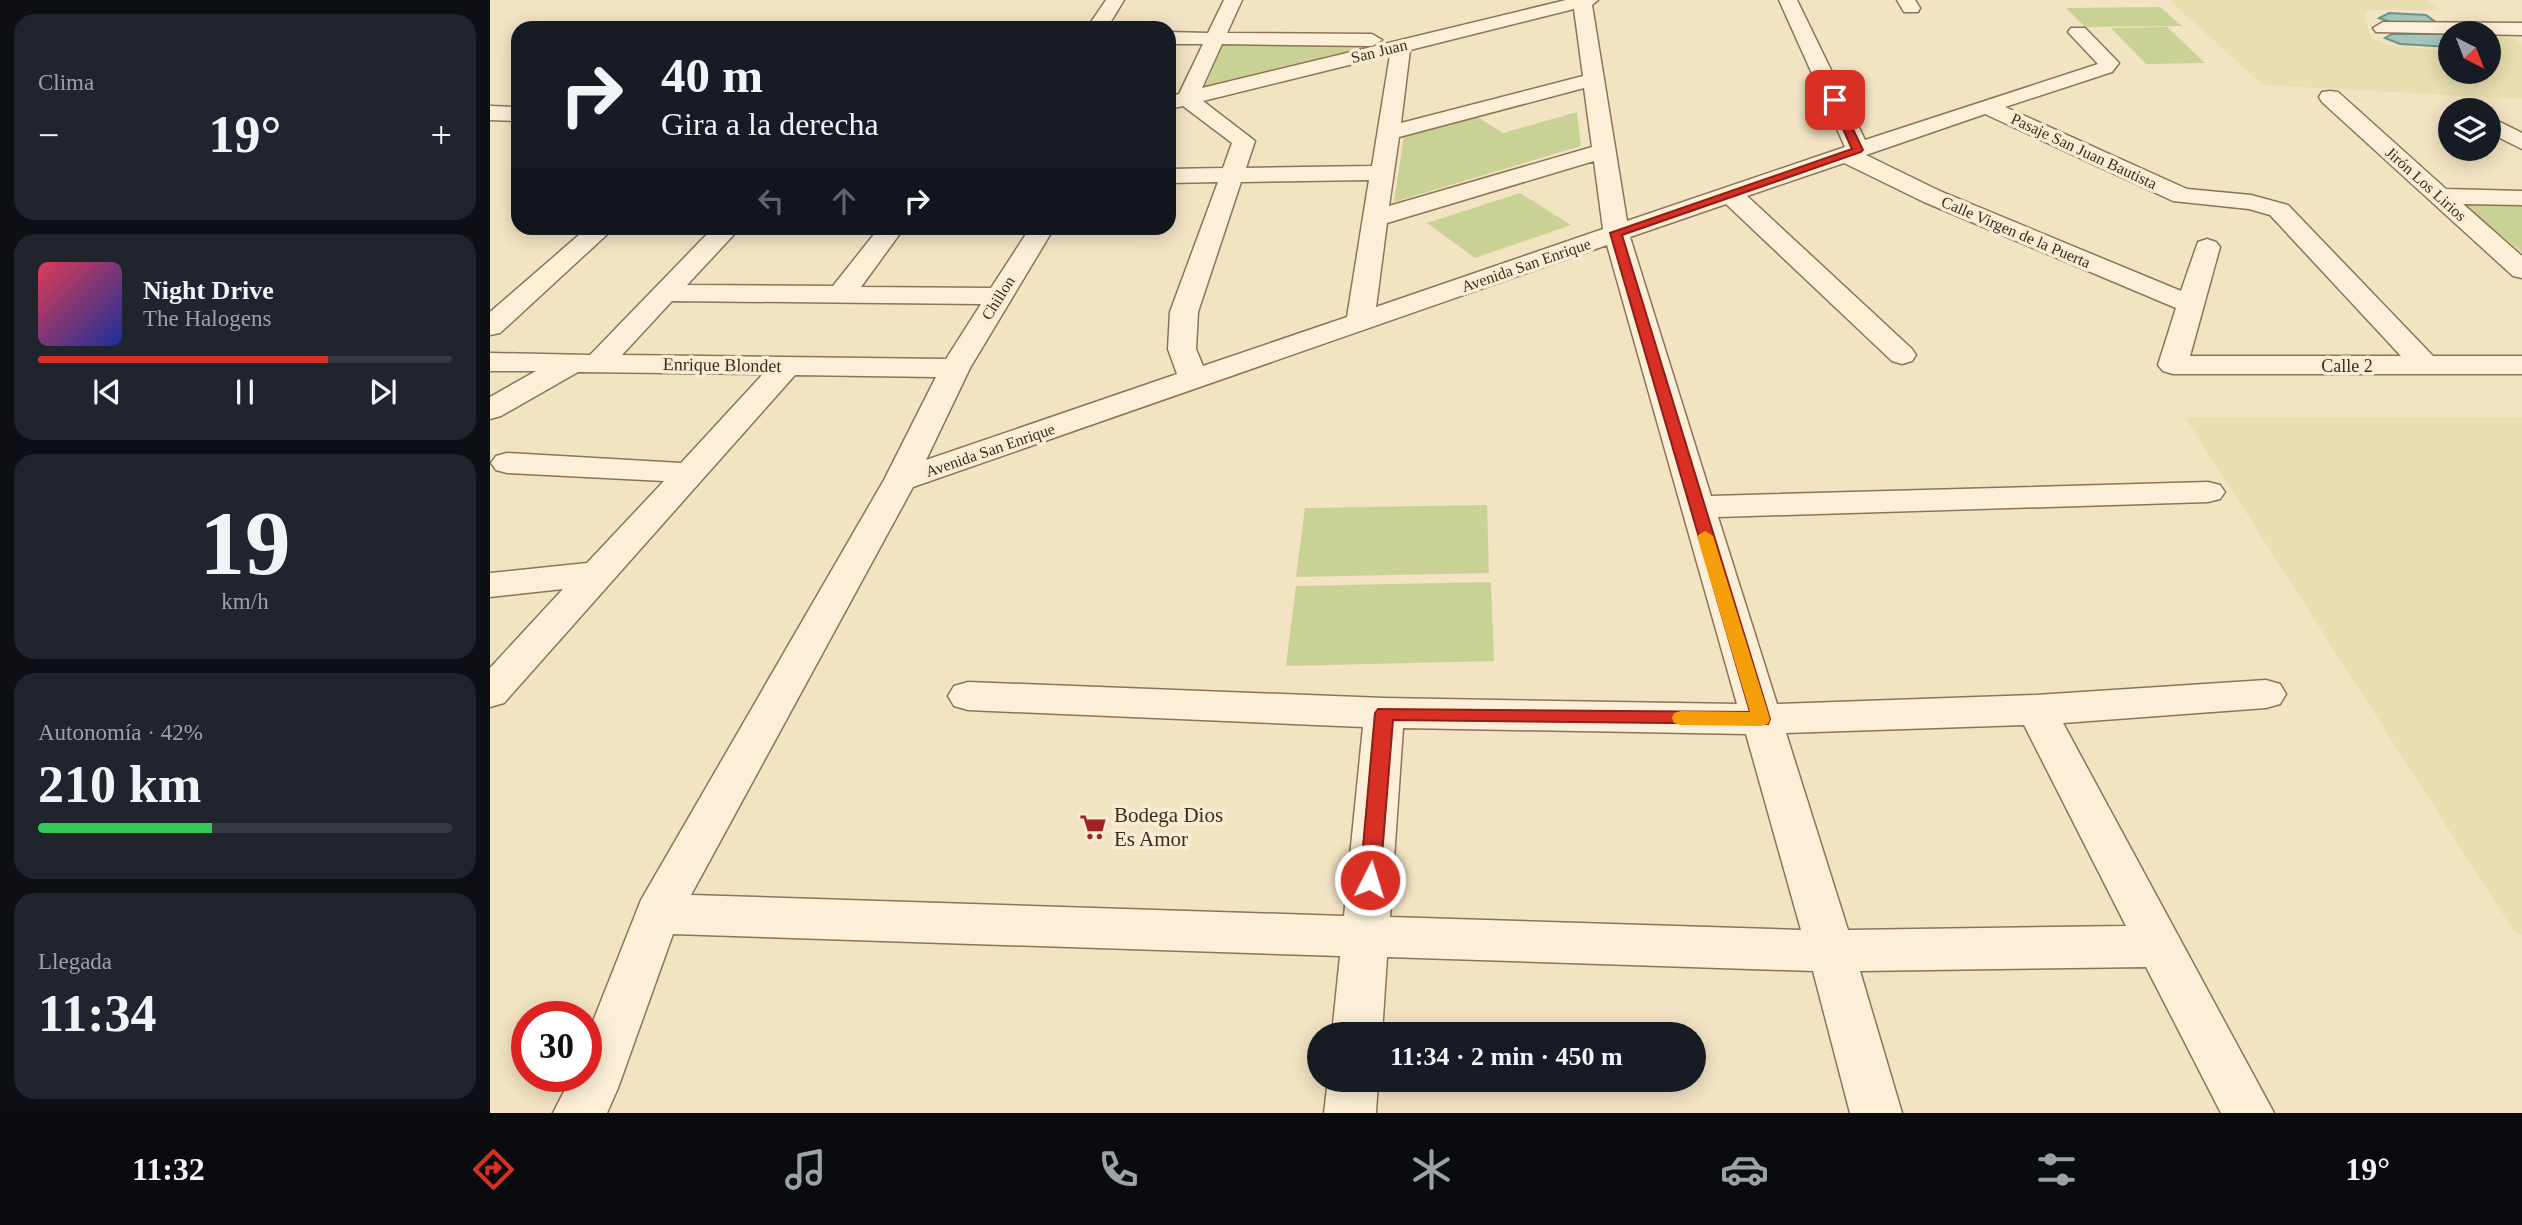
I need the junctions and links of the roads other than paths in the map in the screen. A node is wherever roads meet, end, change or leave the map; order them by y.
1 (1115, 0) edge
2 (1233, 0) edge
3 (1788, 0) edge
4 (1579, 1) edge
5 (1456, 11) dead end
6 (1102, 21) edge
7 (2383, 29) dead end
8 (2522, 29) edge
9 (2078, 32) dead end
10 (1454, 33) junction
11 (1176, 38) edge
12 (1214, 38) junction
13 (1425, 40) junction
14 (1401, 46) junction
15 (1594, 79) junction
16 (2330, 97) dead end
17 (1178, 101) edge
18 (1986, 106) junction
19 (490, 113) edge
20 (511, 114) edge
21 (2501, 130) edge
22 (1388, 133) junction
23 (2522, 142) edge
24 (1604, 151) junction
25 (1851, 152) junction
26 (1382, 173) junction
27 (1176, 176) edge
28 (1233, 176) junction
29 (1730, 194) junction
30 (2439, 196) junction
31 (2522, 198) edge
32 (1376, 218) junction
33 (1616, 233) junction
34 (593, 235) edge
35 (720, 235) edge
36 (887, 235) edge
37 (1037, 235) edge
38 (2207, 247) dead end
39 (2522, 270) edge
40 (665, 293) junction
41 (841, 295) junction
42 (998, 296) junction
43 (2189, 304) junction
44 (1360, 322) junction
45 (490, 327) edge
46 (1902, 355) dead end
47 (490, 362) edge
48 (584, 364) junction
49 (2522, 365) edge
50 (786, 366) junction
51 (2426, 366) junction
52 (955, 368) junction
53 (1194, 379) junction
54 (490, 410) edge
55 (507, 463) dead end
56 (690, 473) junction
57 (900, 480) junction
58 (2208, 492) dead end
59 (1697, 507) junction
60 (598, 574) junction
61 (490, 585) edge
62 (490, 693) edge
63 (2266, 694) dead end
64 (968, 696) dead end
65 (2036, 710) junction
66 (1384, 713) junction
67 (1761, 719) junction
68 (657, 914) junction
69 (1365, 936) junction
70 (2160, 946) junction
71 (1831, 951) junction
72 (1358, 1022) edge
73 (1352, 1092) edge
74 (579, 1113) edge
75 (1350, 1113) edge
76 (1876, 1113) edge
77 (2248, 1113) edge

1 - 6 street
2 - 12 street
3 - 25 street
4 - 10 street, San Juan
4 - 15 street
5 - 10 street
7 - 8 street
9 - 18 street, Avenida San Enrique
10 - 13 street, San Juan
11 - 12 street
12 - 13 street
12 - 17 street
13 - 14 street, San Juan
14 - 17 street, San Juan
14 - 22 street
15 - 22 street
15 - 24 street
16 - 30 street, Jirón Los Lirios
17 - 28 street
18 - 25 street, Avenida San Enrique
18 - 51 street, Pasaje San Juan Bautista
19 - 20 street
21 - 23 street
22 - 26 street
24 - 32 street
24 - 33 street
25 - 29 street, Avenida San Enrique
25 - 43 street, Calle Virgen de la Puerta
26 - 28 street
26 - 32 street
27 - 28 street
28 - 53 street
29 - 33 street, Avenida San Enrique
29 - 46 street
30 - 31 street
30 - 39 street, Jirón Los Lirios
32 - 44 street
33 - 44 street, Avenida San Enrique
33 - 59 street
34 - 45 street
35 - 40 street
36 - 41 street
37 - 42 street, Chillon
38 - 43 street
40 - 41 street
40 - 48 street
41 - 42 street
42 - 52 street, Chillon
43 - 51 street, Calle 2
44 - 53 street, Avenida San Enrique
47 - 48 street, Enrique Blondet
48 - 50 street, Enrique Blondet
48 - 54 street
49 - 51 street, Calle 2
50 - 52 street, Enrique Blondet
50 - 56 street
52 - 57 street, Chillon
53 - 57 street, Avenida San Enrique
55 - 56 street
56 - 60 street
57 - 68 street, Chillon
58 - 59 street
59 - 67 street
60 - 61 street
60 - 62 street
63 - 65 street
64 - 66 street
65 - 67 street
65 - 70 street
66 - 67 street
66 - 69 street
67 - 71 street
68 - 69 street
68 - 74 street, Chillon
69 - 71 street
69 - 72 street
70 - 71 street
70 - 77 street
71 - 76 street
73 - 75 street

